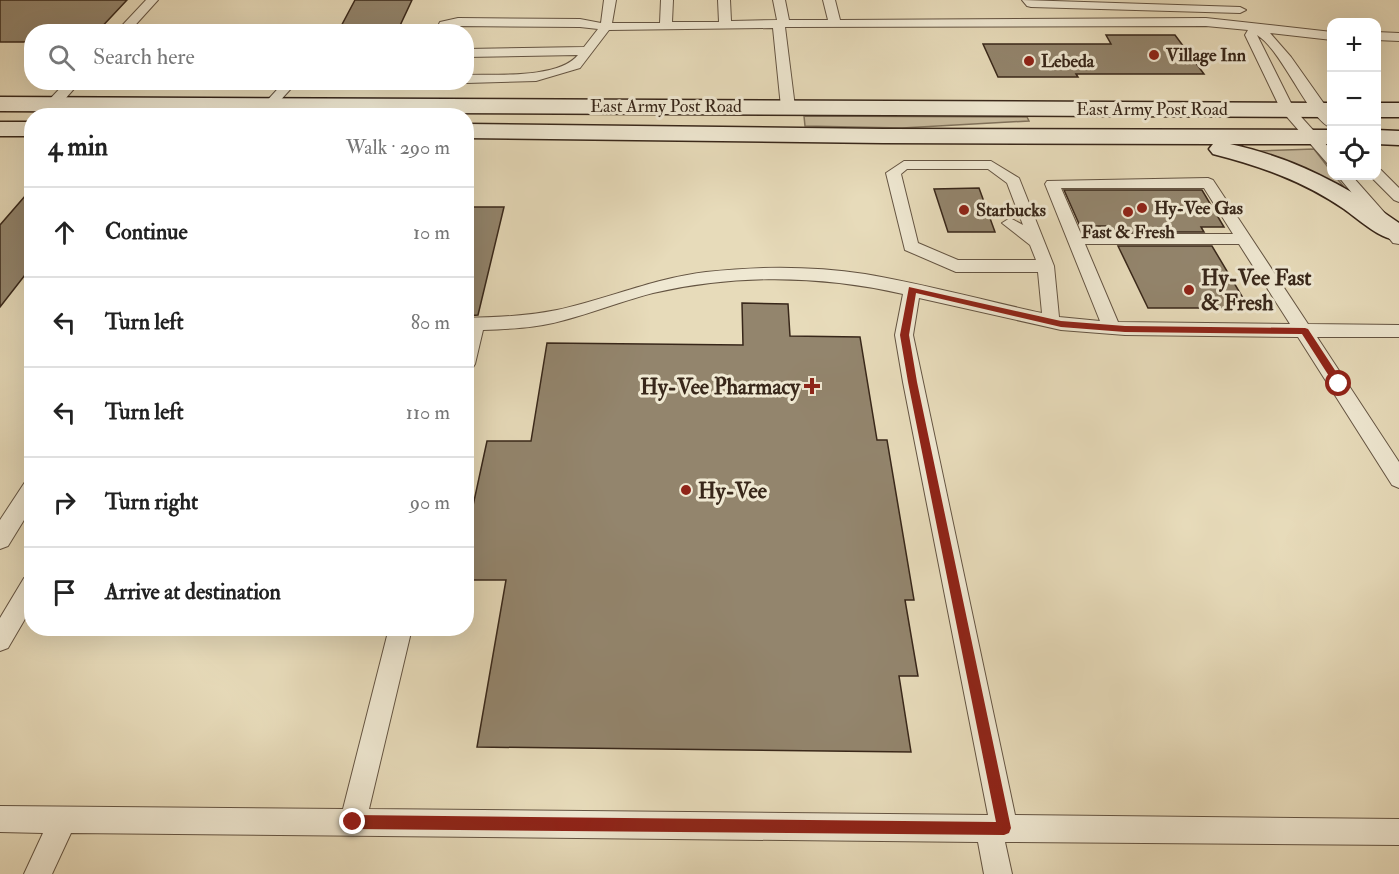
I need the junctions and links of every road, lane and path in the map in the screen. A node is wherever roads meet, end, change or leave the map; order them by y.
1 (152, 0) edge
2 (610, 0) edge
3 (667, 0) edge
4 (723, 0) edge
5 (779, 0) edge
6 (829, 0) edge
7 (1030, 2) edge
8 (1236, 5) edge
9 (130, 24) edge
10 (444, 24) edge
11 (782, 24) junction
12 (835, 24) junction
13 (725, 25) junction
14 (666, 26) junction
15 (606, 27) junction
16 (1256, 28) junction
17 (1327, 35) edge
18 (1381, 36) edge
19 (1399, 36) edge
20 (587, 51) junction
21 (474, 52) edge
22 (474, 82) edge
23 (66, 90) edge
24 (287, 90) edge
25 (500, 92) junction
26 (0, 104) edge
27 (53, 104) junction
28 (788, 107) junction
29 (192, 108) edge
30 (265, 108) edge
31 (320, 108) edge
32 (1288, 110) junction
33 (1381, 110) edge
34 (1399, 110) edge
35 (1327, 115) edge
36 (0, 129) edge
37 (24, 129) edge
38 (474, 131) edge
39 (516, 132) junction
40 (1154, 137) junction
41 (1321, 137) edge
42 (1381, 137) edge
43 (1399, 138) edge
44 (1381, 177) edge
45 (1348, 180) edge
46 (1014, 181) junction
47 (999, 194) dead end
48 (1399, 197) edge
49 (1010, 223) dead end
50 (1396, 236) edge
51 (1075, 238) junction
52 (1244, 238) junction
53 (1038, 243) junction
54 (1046, 266) junction
55 (912, 290) junction
56 (1051, 322) junction
57 (474, 324) edge
58 (1112, 328) junction
59 (1305, 331) junction
60 (1399, 331) edge
61 (1399, 478) edge
62 (24, 501) edge
63 (0, 539) edge
64 (24, 599) edge
65 (399, 636) edge
66 (0, 640) edge
67 (0, 819) edge
68 (64, 819) junction
69 (353, 822) junction
70 (996, 828) junction
71 (1399, 832) edge
72 (38, 874) edge
73 (998, 874) edge

1 - 9 lane
2 - 15 lane
3 - 14 lane
4 - 13 lane
5 - 11 lane
6 - 12 lane
7 - 8 lane
8 - 16 lane
10 - 15 lane
11 - 12 lane
11 - 13 lane
11 - 28 lane
12 - 16 lane
13 - 14 lane
14 - 15 lane
15 - 20 lane
16 - 17 lane
16 - 32 lane
16 - 35 lane
18 - 19 lane
20 - 21 lane
20 - 25 lane
22 - 25 lane
23 - 27 lane
24 - 30 lane
25 - 28 main road, East Army Post Road
25 - 31 main road, East Army Post Road
26 - 27 main road, East Army Post Road
27 - 29 main road, East Army Post Road
28 - 32 main road, East Army Post Road
28 - 39 main road
32 - 35 main road, East Army Post Road
32 - 41 lane
33 - 34 main road
36 - 37 main road
38 - 39 main road, East Army Post Road
39 - 40 main road, East Army Post Road
40 - 41 main road, East Army Post Road
40 - 50 main road
42 - 43 main road
44 - 48 lane
45 - 50 lane
46 - 47 lane
46 - 53 lane
46 - 54 lane
49 - 53 lane
51 - 52 lane
51 - 52 lane
51 - 58 lane
52 - 59 lane
53 - 54 lane
54 - 56 lane
55 - 56 lane
55 - 57 lane
55 - 70 lane
56 - 58 lane
58 - 59 lane
59 - 60 lane
59 - 61 lane
62 - 63 lane
64 - 66 lane
65 - 69 lane
67 - 68 lane
68 - 69 lane
68 - 72 lane
69 - 70 lane
70 - 71 lane
70 - 73 lane

